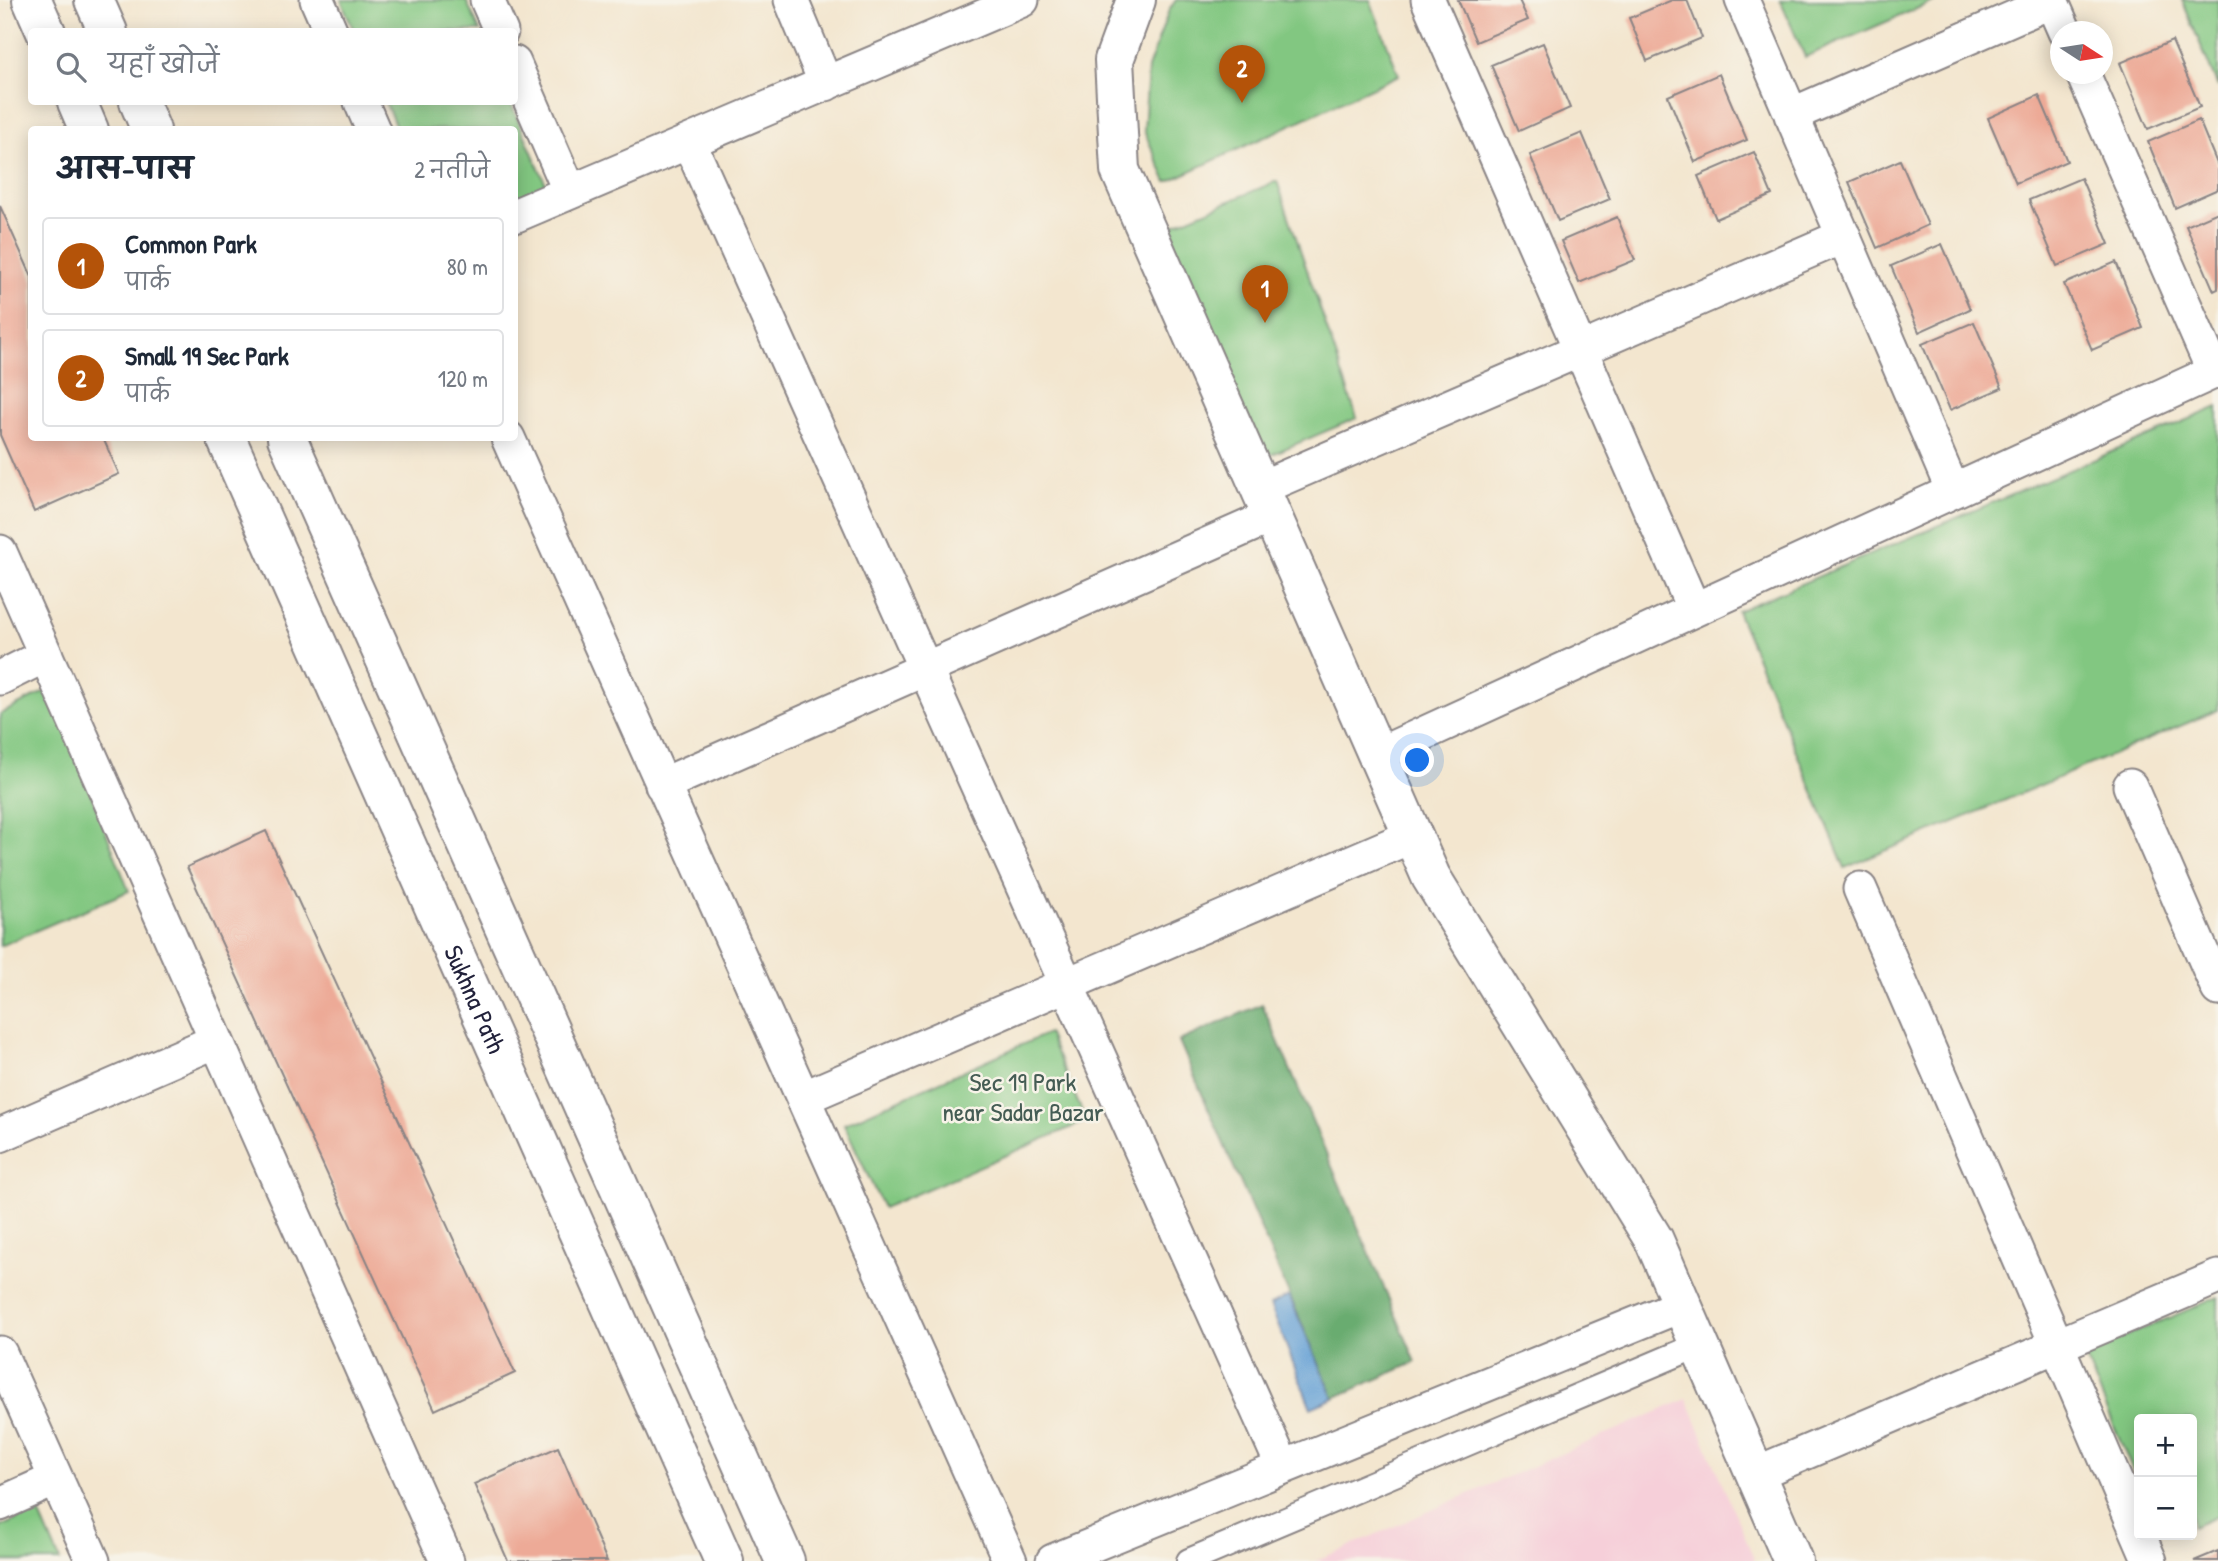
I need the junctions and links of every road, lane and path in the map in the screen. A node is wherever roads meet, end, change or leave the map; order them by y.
1 (32, 0) edge
2 (94, 0) edge
3 (317, 0) edge
4 (487, 0) edge
5 (790, 0) edge
6 (1023, 0) edge
7 (1136, 0) edge
8 (1428, 0) edge
9 (1742, 0) edge
10 (2051, 1) edge
11 (2060, 21) edge
12 (44, 28) edge
13 (105, 28) edge
14 (329, 28) edge
15 (499, 28) edge
16 (518, 72) edge
17 (826, 84) junction
18 (2087, 84) edge
19 (78, 105) edge
20 (140, 105) edge
21 (362, 105) edge
22 (1791, 114) junction
23 (87, 126) edge
24 (149, 126) edge
25 (371, 126) edge
26 (689, 142) junction
27 (570, 192) junction
28 (518, 214) edge
29 (1844, 236) junction
30 (1580, 350) junction
31 (2216, 371) edge
32 (227, 441) edge
33 (289, 441) edge
34 (509, 441) edge
35 (1953, 491) junction
36 (1266, 502) junction
37 (0, 552) edge
38 (1694, 610) junction
39 (46, 655) junction
40 (925, 670) junction
41 (0, 678) edge
42 (1377, 755) junction
43 (662, 785) junction
44 (2130, 786) dead end
45 (1412, 836) junction
46 (1860, 889) dead end
47 (1067, 985) junction
48 (2218, 989) edge
49 (216, 1041) junction
50 (803, 1098) junction
51 (0, 1135) edge
52 (2218, 1277) edge
53 (1682, 1305) junction
54 (1699, 1345) junction
55 (2057, 1346) junction
56 (0, 1353) edge
57 (1283, 1467) junction
58 (1755, 1474) junction
59 (56, 1479) junction
60 (0, 1504) edge
61 (93, 1561) edge
62 (447, 1561) edge
63 (724, 1561) edge
64 (785, 1561) edge
65 (1010, 1561) edge
66 (1053, 1561) edge
67 (1189, 1561) edge
68 (1793, 1561) edge
69 (2150, 1561) edge

1 - 12 main road
2 - 13 main road
3 - 14 street
4 - 15 street
5 - 17 street
6 - 17 street
7 - 36 main road
8 - 30 street
9 - 22 street
10 - 11 street
10 - 22 street
16 - 27 street
17 - 26 street
18 - 31 street
19 - 23 main road
20 - 24 main road
21 - 25 street
22 - 29 street
26 - 27 street
26 - 40 street
27 - 28 street
29 - 30 street
29 - 35 street
30 - 36 street
30 - 38 street
31 - 35 street
32 - 63 main road, Sukhna Path
33 - 64 main road
34 - 43 street
35 - 38 street
36 - 40 street
36 - 42 main road
37 - 39 street
38 - 42 street
39 - 41 street
39 - 49 street
40 - 43 street
40 - 47 street
42 - 45 main road
43 - 50 street
44 - 48 street
45 - 47 street
45 - 53 main road
46 - 55 street
47 - 50 street
47 - 57 street
49 - 51 street
49 - 62 street
50 - 65 street
52 - 55 street
53 - 54 main road
53 - 57 street
54 - 58 main road
54 - 67 street
55 - 58 street
55 - 69 street
56 - 59 street
57 - 66 street
58 - 68 main road
59 - 60 street
59 - 61 street

